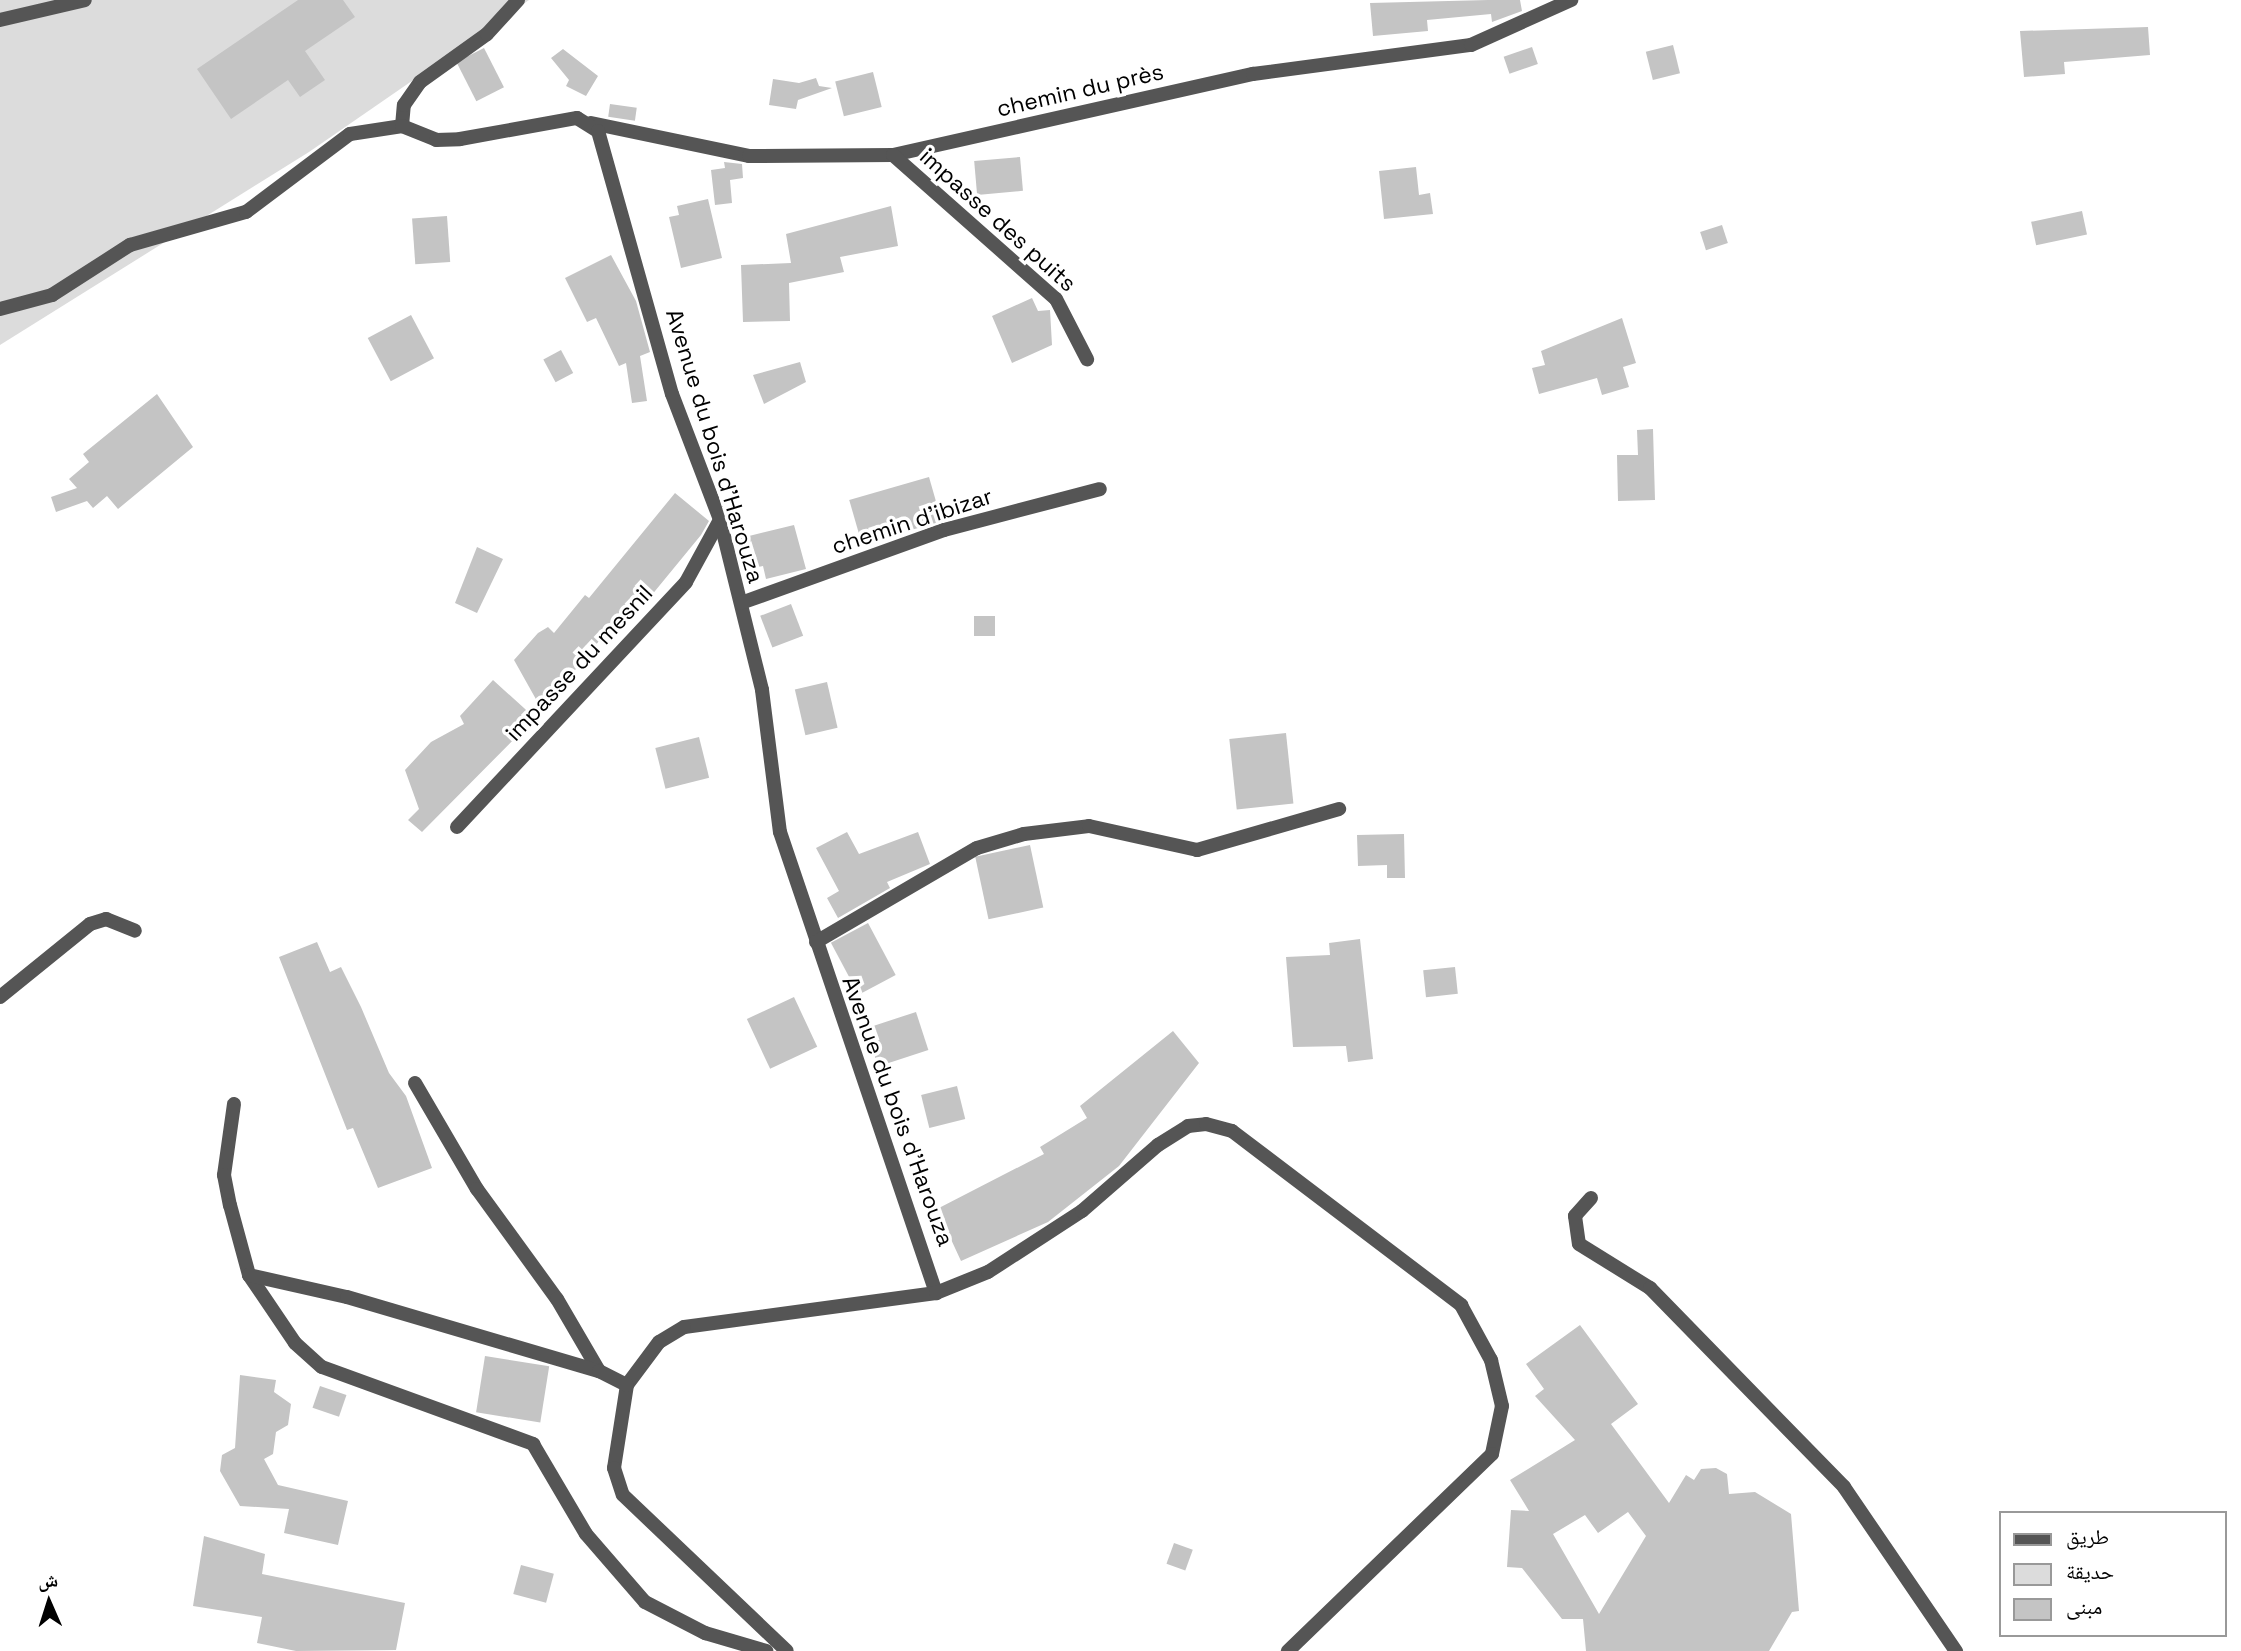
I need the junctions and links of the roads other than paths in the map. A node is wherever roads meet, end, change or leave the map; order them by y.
1 (85, 0) edge
2 (517, 0) edge
3 (1571, 0) edge
4 (0, 20) edge
5 (591, 123) junction
6 (402, 126) junction
7 (893, 155) junction
8 (0, 309) edge
9 (1087, 359) dead end
10 (1100, 489) dead end
11 (720, 520) junction
12 (741, 603) junction
13 (1339, 808) dead end
14 (457, 827) dead end
15 (135, 931) dead end
16 (816, 942) junction
17 (0, 997) edge
18 (415, 1083) dead end
19 (234, 1104) dead end
20 (1591, 1198) dead end
21 (249, 1275) junction
22 (936, 1293) junction
23 (599, 1371) junction
24 (627, 1385) junction
25 (766, 1651) edge
26 (787, 1651) edge
27 (1288, 1651) edge
28 (1956, 1651) edge

1 - 4 street
2 - 6 street
3 - 7 street, chemin du près
5 - 6 street, chemin du près
5 - 7 street, chemin du près
5 - 11 street, Avenue du bois d'Harouza
6 - 8 street
7 - 9 street, impasse des puits
10 - 12 street, chemin d'ibizar
11 - 12 street, Avenue du bois d'Harouza
11 - 14 street, impasse du mesnil
12 - 16 street, Avenue du bois d'Harouza
13 - 16 street
15 - 17 street
16 - 22 street, Avenue du bois d'Harouza
18 - 23 street
19 - 21 street
20 - 28 street
21 - 23 street
21 - 25 street
22 - 24 street
22 - 27 street
23 - 24 street
24 - 26 street

